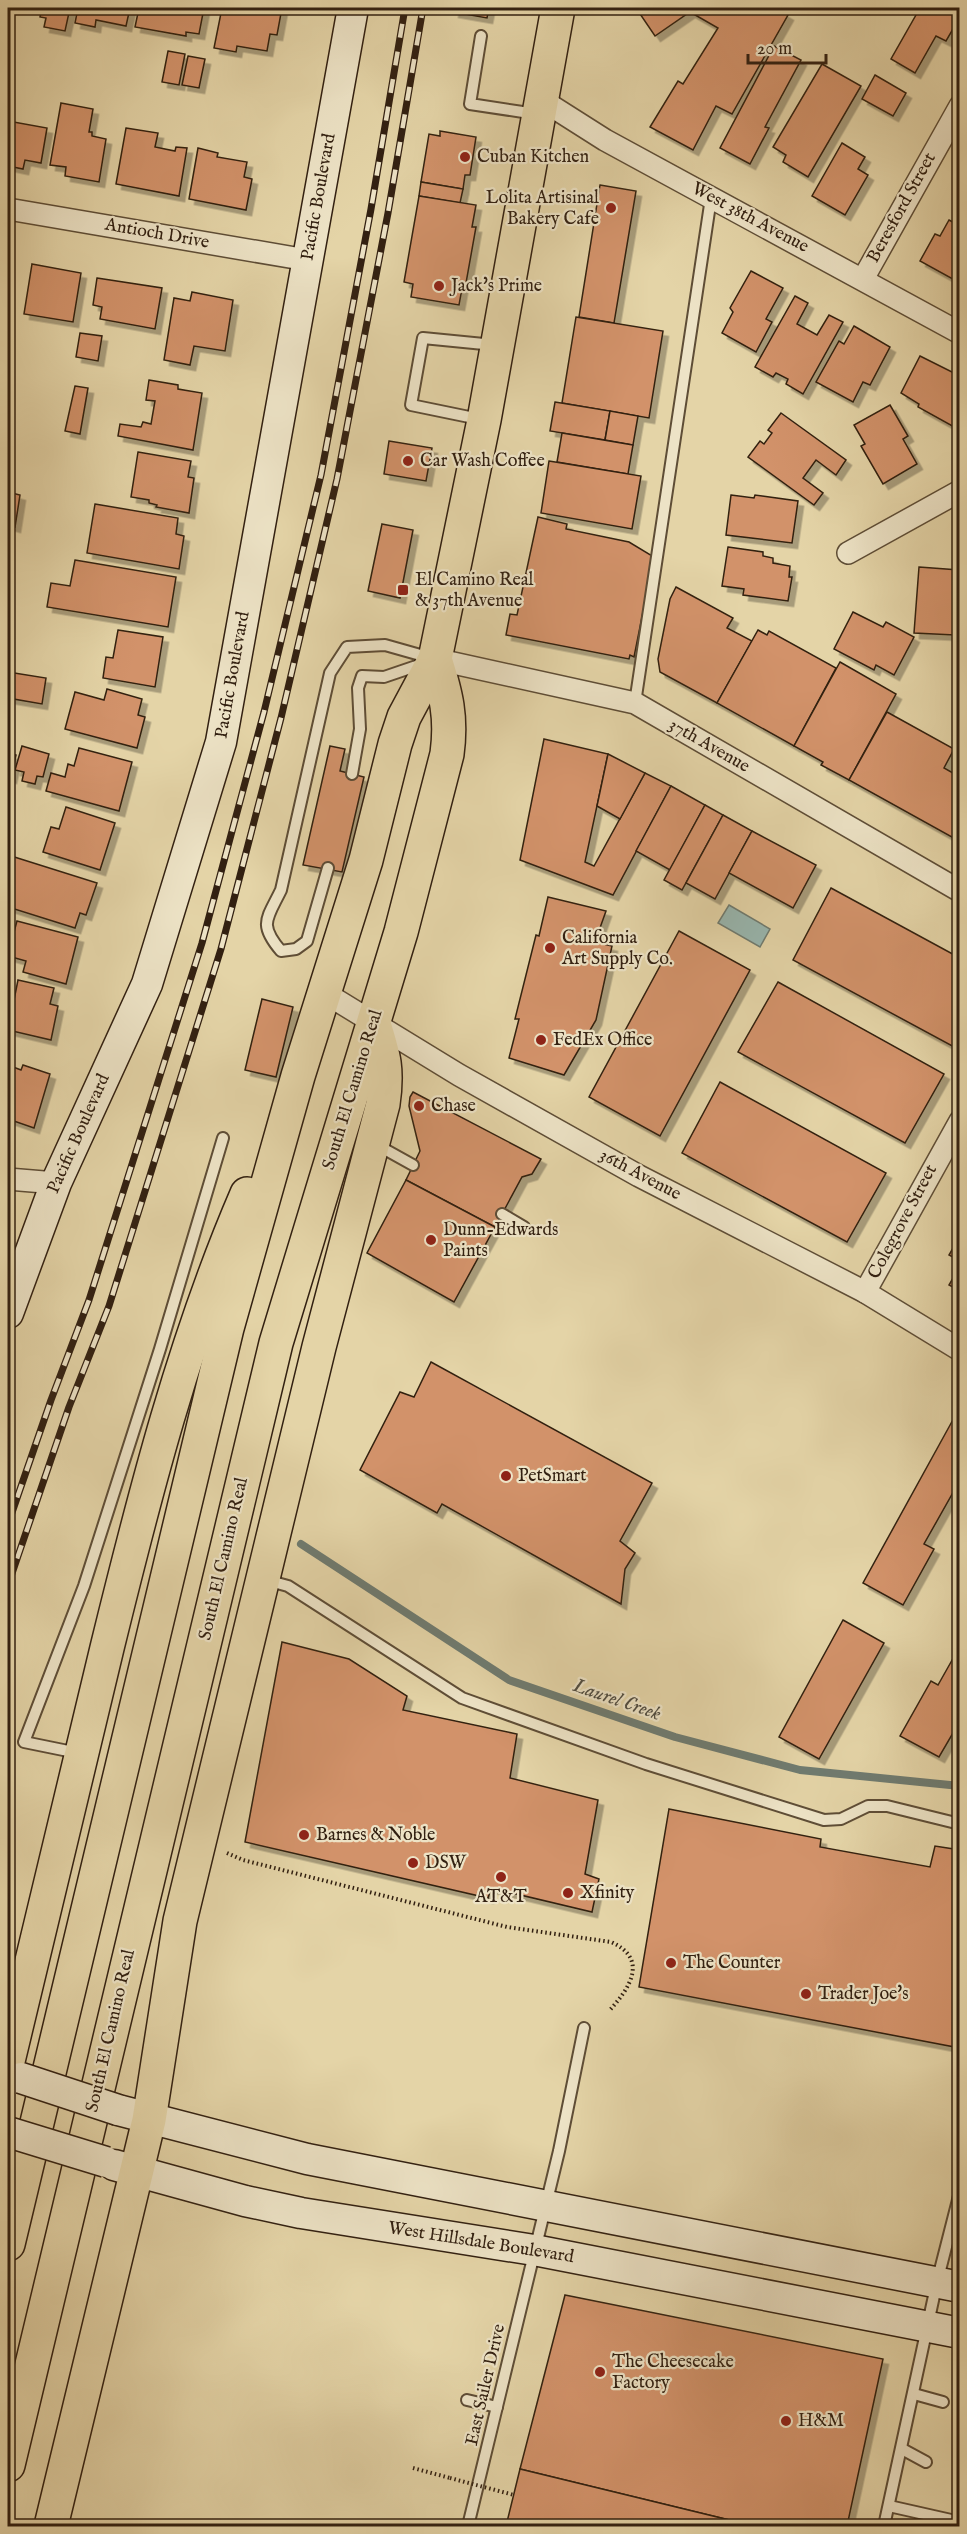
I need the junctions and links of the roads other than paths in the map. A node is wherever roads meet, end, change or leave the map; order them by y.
1 (353, 8) edge
2 (558, 8) edge
3 (481, 36) dead end
4 (960, 106) edge
5 (541, 107) junction
6 (711, 198) junction
7 (8, 208) edge
8 (307, 260) junction
9 (863, 279) junction
10 (960, 333) edge
11 (498, 345) junction
12 (484, 420) junction
13 (960, 491) edge
14 (848, 553) dead end
15 (435, 659) junction
16 (635, 703) junction
17 (352, 774) dead end
18 (328, 868) dead end
19 (960, 891) edge
20 (325, 993) junction
21 (374, 1024) junction
22 (298, 1076) junction
23 (960, 1121) edge
24 (223, 1138) dead end
25 (372, 1142) junction
26 (413, 1165) dead end
27 (8, 1179) edge
28 (56, 1183) junction
29 (502, 1214) dead end
30 (524, 1227) dead end
31 (865, 1292) junction
32 (8, 1313) edge
33 (960, 1350) edge
34 (263, 1579) junction
35 (81, 1754) junction
36 (960, 1824) edge
37 (44, 1909) junction
38 (8, 1980) edge
39 (584, 2028) dead end
40 (12, 2071) edge
41 (149, 2120) junction
42 (8, 2132) edge
43 (137, 2172) junction
44 (960, 2192) edge
45 (544, 2206) junction
46 (8, 2244) edge
47 (534, 2250) junction
48 (948, 2285) edge
49 (927, 2326) junction
50 (960, 2333) edge
51 (914, 2394) junction
52 (467, 2400) dead end
53 (943, 2402) dead end
54 (497, 2407) junction
55 (902, 2449) junction
56 (926, 2462) dead end
57 (8, 2465) edge
58 (889, 2506) junction
59 (959, 2522) edge
60 (51, 2526) edge
61 (468, 2526) edge
62 (884, 2526) edge

1 - 8 main road, Pacific Boulevard
2 - 5 main road, South El Camino Real
3 - 5 lane
4 - 9 street, Beresford Street
5 - 6 street, West 38th Avenue
5 - 11 main road, South El Camino Real
6 - 9 street, West 38th Avenue
6 - 16 lane
7 - 8 street, Antioch Drive
8 - 28 main road, Pacific Boulevard
9 - 10 street, West 38th Avenue
11 - 12 main road, South El Camino Real
11 - 12 lane
12 - 15 main road, South El Camino Real
13 - 14 street
15 - 16 street, 37th Avenue
15 - 17 lane
15 - 18 lane
15 - 20 main road, South El Camino Real
15 - 21 main road, South El Camino Real
16 - 19 street, 37th Avenue
20 - 21 street, 36th Avenue
20 - 22 main road, South El Camino Real
21 - 25 main road
21 - 31 street, 36th Avenue
21 - 57 main road, South El Camino Real
22 - 35 main road
22 - 46 main road, South El Camino Real
23 - 31 street, Colegrove Street
24 - 35 lane
25 - 26 lane
25 - 34 main road
27 - 28 street
28 - 32 main road, Pacific Boulevard
29 - 30 lane
31 - 33 street, 36th Avenue
34 - 36 lane
34 - 41 main road
35 - 37 main road
37 - 38 main road
37 - 40 main road
39 - 45 lane, East Sailer Drive
40 - 41 main road, bridge
41 - 43 main road
41 - 45 main road
42 - 43 main road, West Hillsdale Boulevard, bridge
43 - 47 main road, West Hillsdale Boulevard
43 - 60 main road
44 - 48 lane
45 - 47 lane, East Sailer Drive
45 - 48 main road
47 - 49 main road, West Hillsdale Boulevard
47 - 54 lane, East Sailer Drive
48 - 49 lane
49 - 50 main road, West Hillsdale Boulevard
49 - 51 lane
51 - 53 lane
51 - 55 lane
52 - 54 lane
54 - 61 lane, East Sailer Drive
55 - 56 lane
55 - 58 lane
58 - 59 lane
58 - 62 lane

